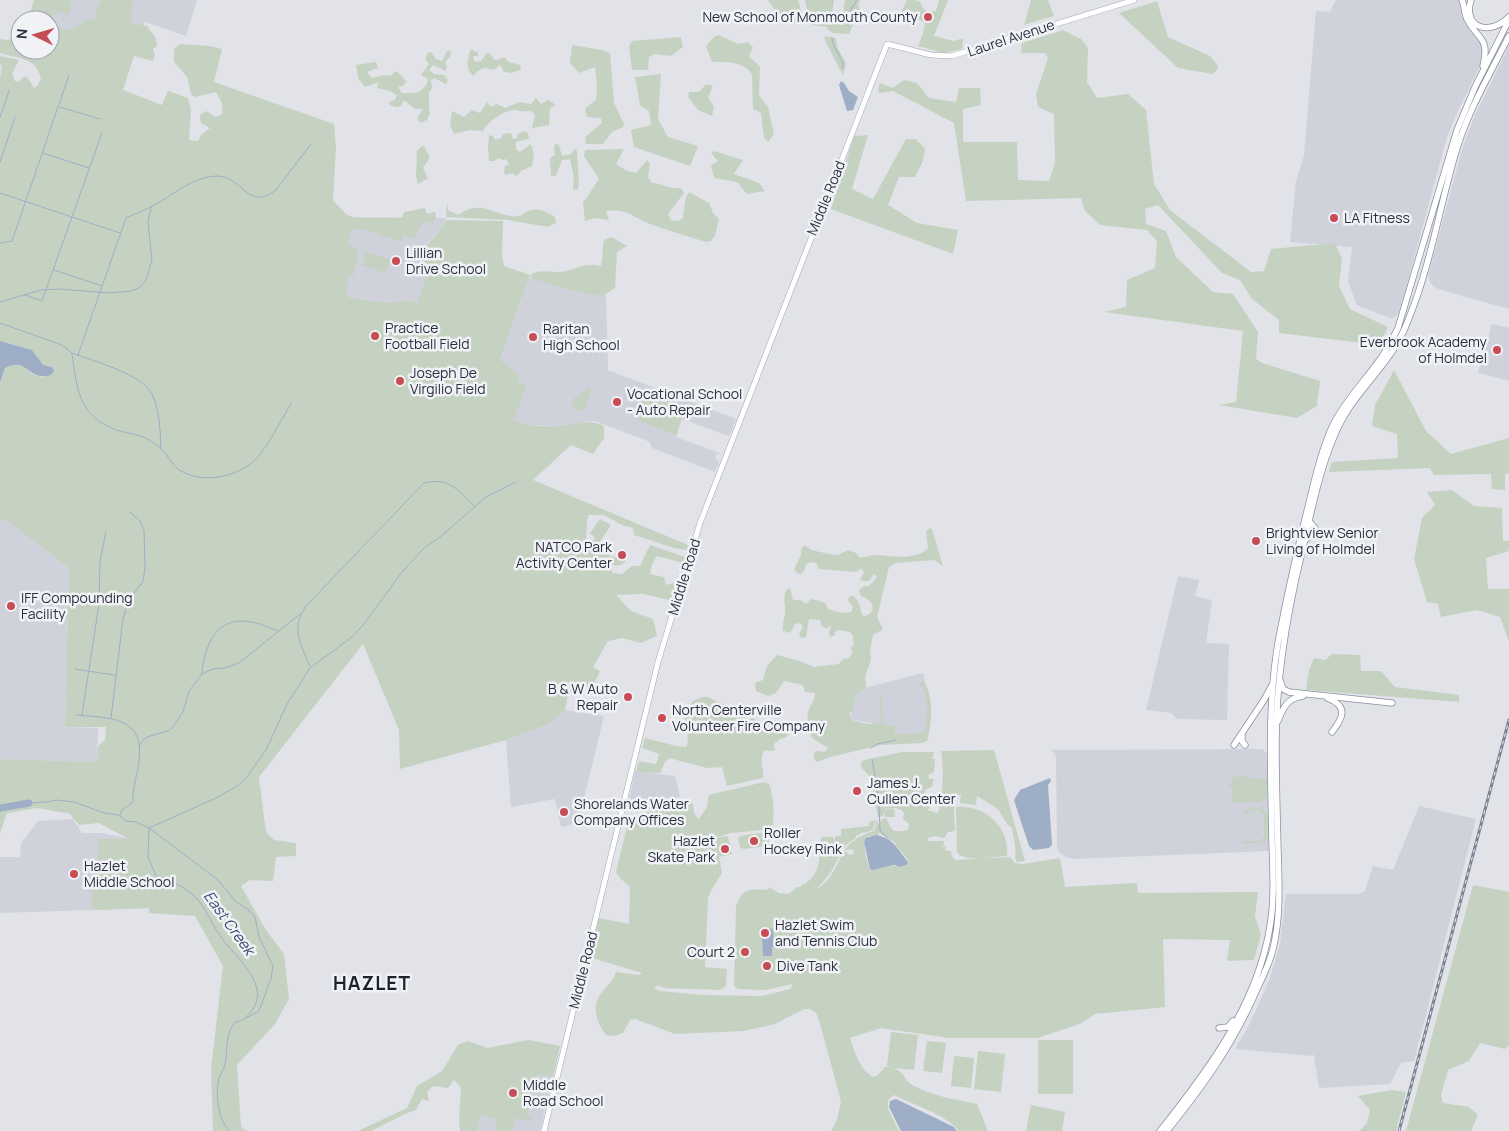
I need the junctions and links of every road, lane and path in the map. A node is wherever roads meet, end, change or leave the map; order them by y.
1 (1134, 0) edge
2 (1462, 0) edge
3 (1472, 0) edge
4 (1509, 18) edge
5 (1509, 36) edge
6 (887, 44) joint
7 (1475, 87) junction
8 (1309, 521) junction
9 (1304, 541) junction
10 (1279, 675) junction
11 (1274, 680) junction
12 (1310, 694) junction
13 (1321, 695) junction
14 (1392, 702) dead end
15 (1277, 726) junction
16 (1332, 732) dead end
17 (1242, 734) junction
18 (1234, 745) dead end
19 (1244, 745) dead end
20 (1243, 1010) junction
21 (1219, 1051) junction
22 (544, 1131) edge
23 (1160, 1131) edge
24 (1167, 1131) edge

1 - 6 main road, Laurel Avenue
2 - 7 highway
3 - 4 highway
4 - 7 highway
5 - 8 highway
6 - 22 main road, Middle Road
7 - 11 highway
8 - 9 highway
8 - 9 highway
9 - 10 highway
10 - 12 highway
10 - 15 highway
11 - 17 highway
11 - 20 highway
12 - 13 highway
12 - 15 highway
13 - 14 highway
13 - 16 highway
15 - 24 highway
17 - 18 highway
17 - 19 highway
20 - 21 highway
20 - 21 highway
21 - 23 highway

